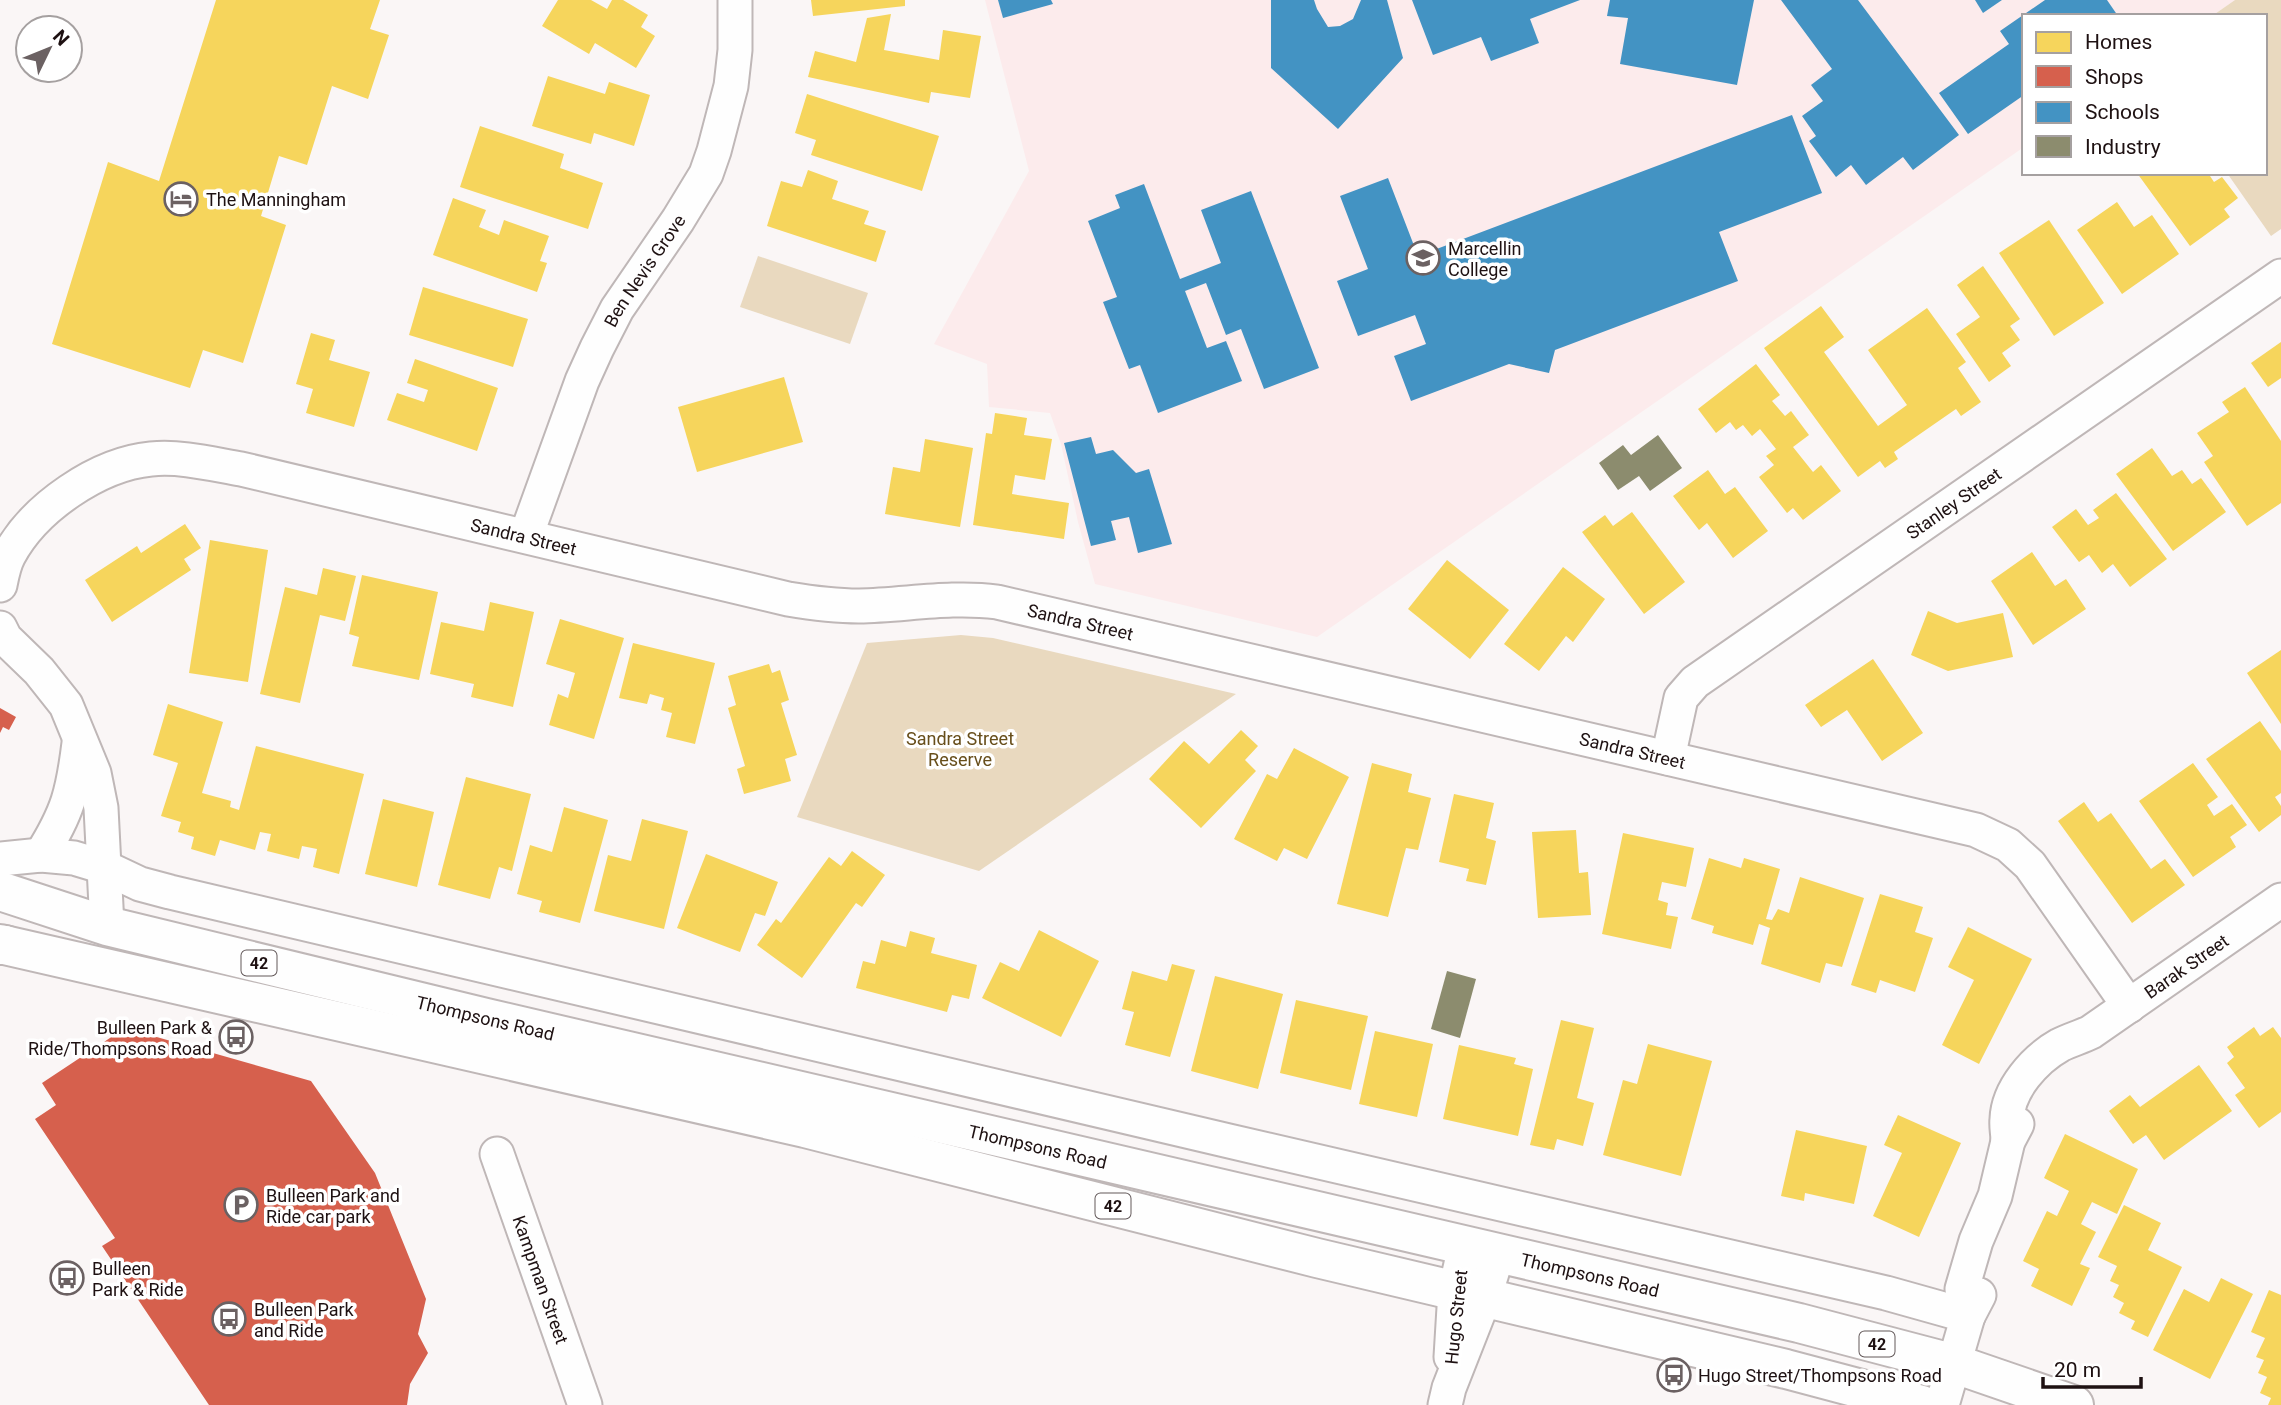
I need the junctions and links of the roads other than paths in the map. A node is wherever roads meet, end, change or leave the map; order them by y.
1 (735, 0) edge
2 (2281, 276) edge
3 (526, 536) junction
4 (0, 585) edge
5 (0, 628) edge
6 (79, 740) junction
7 (1668, 758) junction
8 (41, 855) junction
9 (0, 859) edge
10 (104, 867) junction
11 (0, 891) edge
12 (2281, 900) edge
13 (107, 926) junction
14 (1, 944) edge
15 (2129, 1006) junction
16 (497, 1154) dead end
17 (1482, 1249) junction
18 (1470, 1295) junction
19 (1968, 1316) junction
20 (1955, 1364) junction
21 (1447, 1396) edge
22 (585, 1405) edge
23 (1923, 1405) edge
24 (1942, 1405) edge
25 (2074, 1405) edge

1 - 3 street, Ben Nevis Grove
2 - 7 street, Stanley Street
3 - 4 street, Sandra Street
3 - 7 street, Sandra Street
5 - 6 street
6 - 8 street
6 - 10 street
7 - 15 street, Sandra Street
8 - 9 street
8 - 10 street
10 - 13 street
10 - 19 street
11 - 13 main road, Thompsons Road / 42
12 - 15 street, Barak Street
13 - 17 main road, Thompsons Road / 42
14 - 18 main road, Thompsons Road / 42
15 - 19 street, Barak Street
16 - 22 street, Kampman Street
17 - 18 street, Hugo Street
17 - 20 main road, Thompsons Road / 42
18 - 21 street, Hugo Street
18 - 23 main road, Thompsons Road / 42
19 - 20 street, Barak Street
20 - 24 street, Barak Street
20 - 25 main road, Thompsons Road / 42

